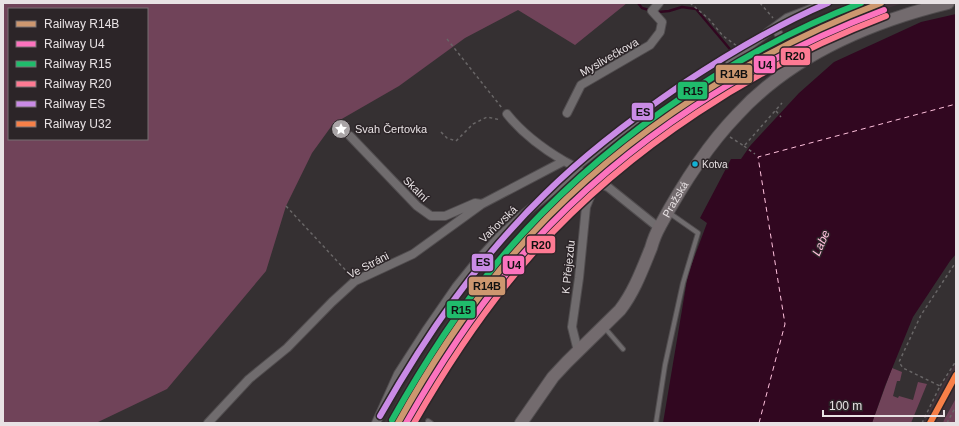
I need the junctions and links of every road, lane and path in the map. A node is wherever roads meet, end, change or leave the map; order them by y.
1 (659, 3) edge
2 (690, 3) edge
3 (760, 3) edge
4 (826, 3) edge
5 (948, 3) edge
6 (777, 26) junction
7 (447, 39) dead end
8 (744, 50) junction
9 (730, 63) dead end
10 (795, 66) junction
11 (782, 103) dead end
12 (776, 111) junction
13 (567, 113) dead end
14 (507, 114) junction
15 (647, 114) dead end
16 (781, 117) dead end
17 (441, 132) dead end
18 (350, 136) dead end
19 (730, 136) dead end
20 (744, 146) junction
21 (755, 154) dead end
22 (564, 161) junction
23 (578, 168) junction
24 (596, 187) junction
25 (482, 204) junction
26 (286, 206) dead end
27 (668, 212) junction
28 (659, 228) junction
29 (956, 262) edge
30 (355, 281) junction
31 (604, 326) junction
32 (623, 349) dead end
33 (578, 351) junction
34 (956, 360) edge
35 (940, 386) junction
36 (956, 406) edge
37 (208, 423) edge
38 (376, 423) edge
39 (521, 423) edge
40 (656, 423) edge
41 (922, 423) edge
42 (947, 423) edge

1 - 13 street, Myslivečkova
2 - 8 path
3 - 6 path
4 - 6 street
5 - 10 main road, Pražská
6 - 8 street
6 - 10 street
7 - 14 path
8 - 9 street
10 - 27 main road, Pražská
11 - 12 path
12 - 16 path
12 - 20 path
14 - 17 path
14 - 22 street
15 - 23 lane, Vaňovská
18 - 25 street, Skalní
19 - 20 path
20 - 21 path
22 - 23 street
22 - 25 street, Ve Stráni
23 - 24 street
23 - 38 street, Vaňovská
24 - 28 street
24 - 33 street, K Přejezdu
25 - 30 street, Ve Stráni
26 - 30 path
27 - 28 main road, Pražská
27 - 40 lane
28 - 31 main road, Pražská
29 - 35 path
30 - 37 street, Ve Stráni
31 - 32 lane
31 - 33 main road, Pražská
33 - 39 main road, Pražská
34 - 35 path
35 - 41 path
36 - 42 path

